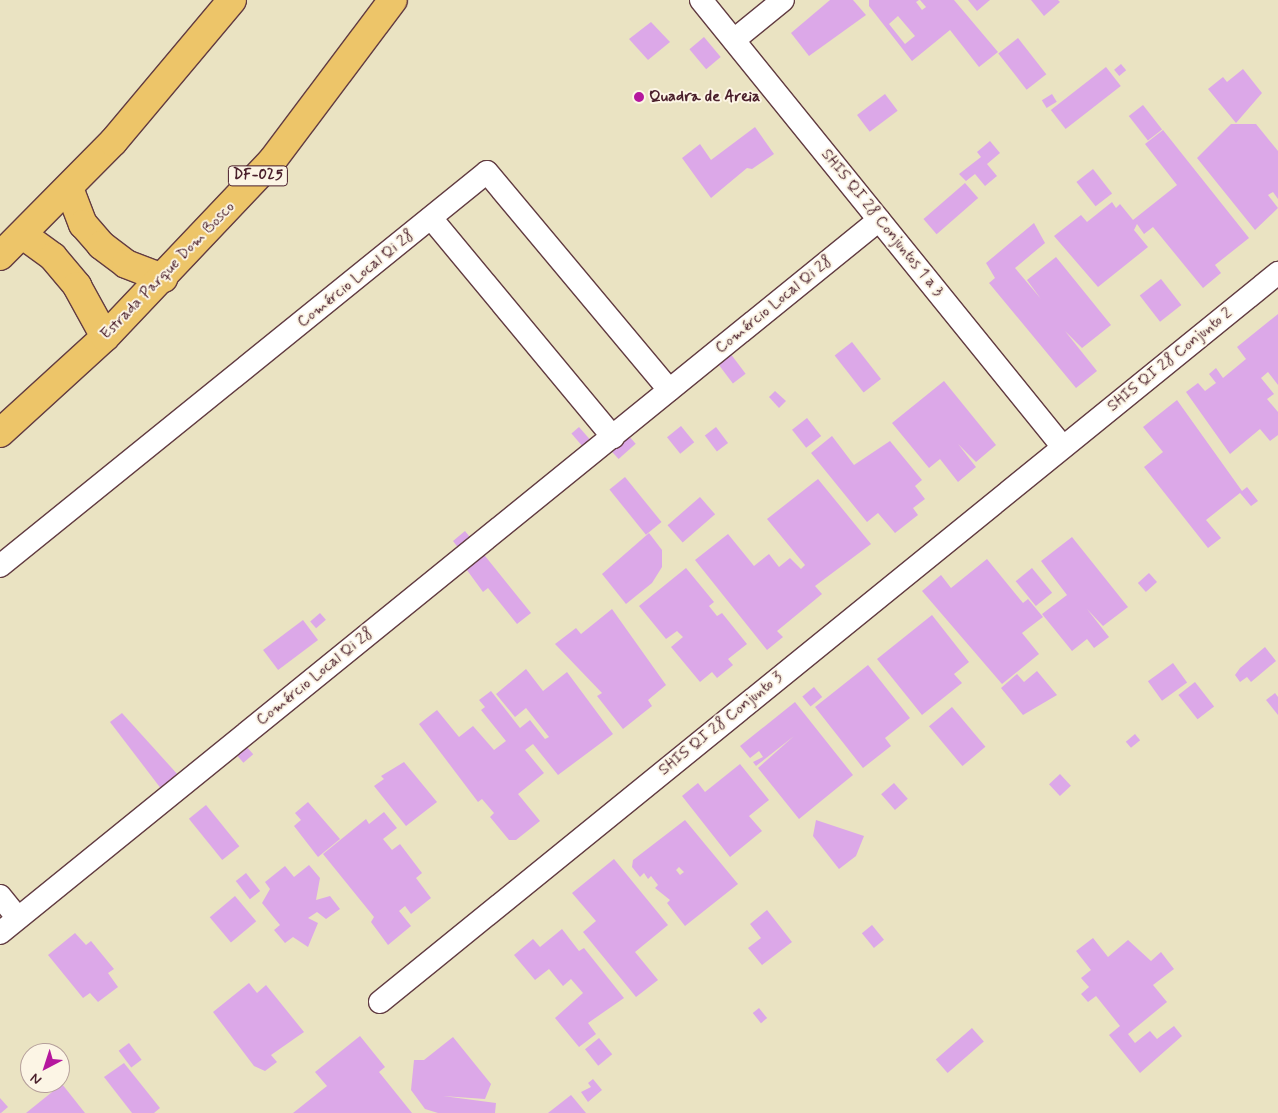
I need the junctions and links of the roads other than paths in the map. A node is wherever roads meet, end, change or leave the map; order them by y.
1 (232, 0) edge
2 (393, 0) edge
3 (701, 0) edge
4 (783, 0) edge
5 (734, 40) junction
6 (69, 188) junction
7 (431, 218) junction
8 (880, 220) junction
9 (23, 235) junction
10 (0, 256) edge
11 (1278, 273) edge
12 (163, 278) junction
13 (105, 337) junction
14 (669, 390) junction
15 (0, 433) edge
16 (612, 437) junction
17 (1062, 446) junction
18 (0, 566) edge
19 (0, 896) edge
20 (18, 918) junction
21 (0, 933) edge
22 (380, 1002) dead end

1 - 6 main road
2 - 12 main road, Estrada Parque Dom Bosco / DF-025
3 - 5 street, SHIS QI 28 Conjuntos 1 a 3
4 - 5 street
5 - 8 street, SHIS QI 28 Conjuntos 1 a 3
6 - 9 main road
6 - 12 main road
7 - 14 street, Comércio Local Qi 28
7 - 16 street
7 - 18 street, Comércio Local Qi 28
8 - 14 street, Comércio Local Qi 28
8 - 17 street, SHIS QI 28 Conjuntos 1 a 3
9 - 10 main road
9 - 13 main road
11 - 17 street, SHIS QI 28 Conjunto 2
12 - 13 main road, Estrada Parque Dom Bosco / DF-025
13 - 15 main road, Estrada Parque Dom Bosco / DF-025
14 - 16 street, Comércio Local Qi 28
16 - 20 street, Comércio Local Qi 28
17 - 22 street, SHIS QI 28 Conjunto 3
19 - 20 street
20 - 21 street, Comércio Local Qi 28

